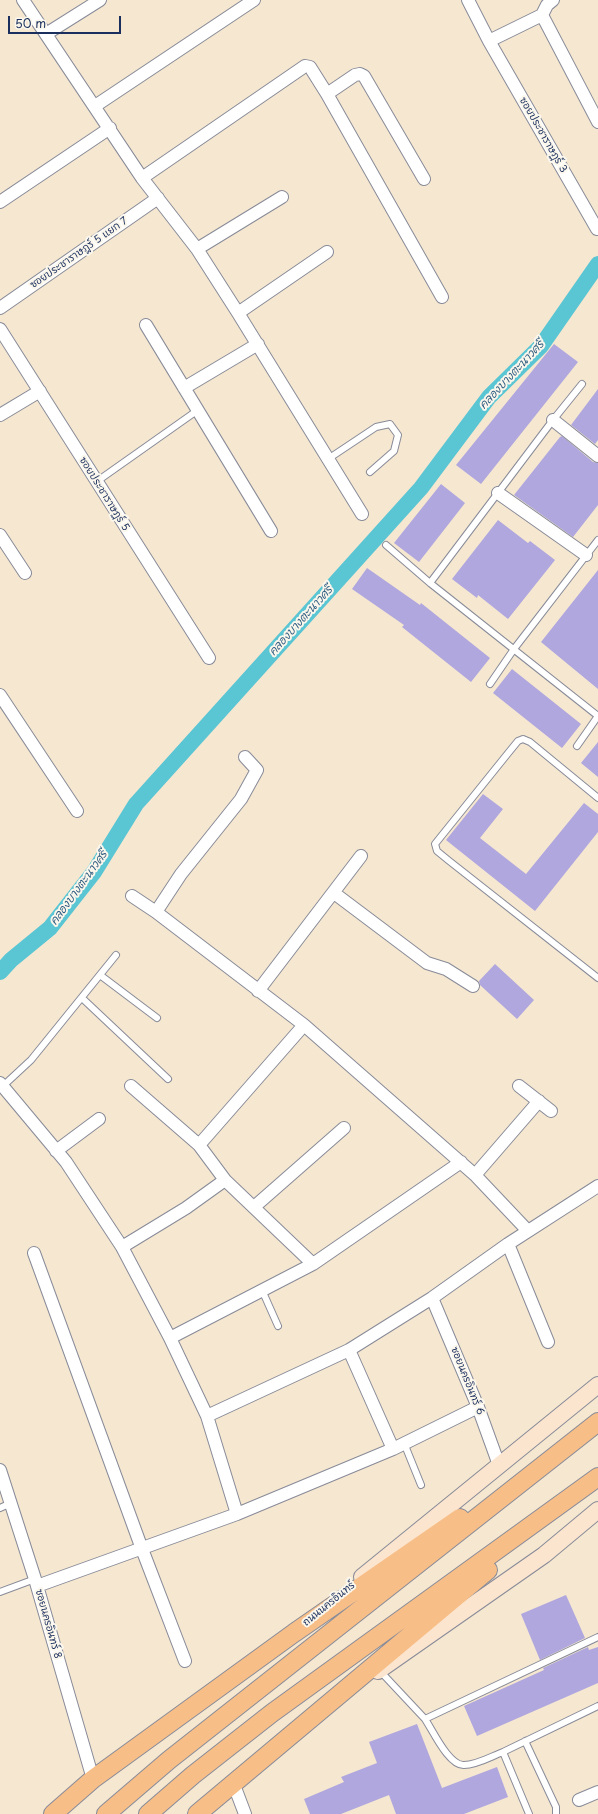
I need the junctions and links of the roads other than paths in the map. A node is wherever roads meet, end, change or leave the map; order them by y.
1 (23, 0) edge
2 (100, 0) edge
3 (254, 0) edge
4 (468, 0) edge
5 (553, 0) edge
6 (542, 15) junction
7 (46, 34) junction
8 (488, 41) junction
9 (327, 94) junction
10 (95, 106) junction
11 (598, 122) edge
12 (110, 128) junction
13 (142, 178) junction
14 (424, 179) dead end
15 (282, 197) dead end
16 (158, 198) junction
17 (0, 202) edge
18 (597, 229) dead end
19 (197, 250) junction
20 (327, 252) dead end
21 (442, 297) dead end
22 (0, 308) edge
23 (238, 312) junction
24 (146, 325) dead end
25 (0, 330) edge
26 (258, 344) junction
27 (582, 384) dead end
28 (184, 388) junction
29 (40, 391) junction
30 (198, 410) junction
31 (0, 415) edge
32 (553, 420) junction
33 (598, 456) edge
34 (328, 459) junction
35 (370, 472) dead end
36 (96, 482) junction
37 (498, 493) junction
38 (362, 514) dead end
39 (271, 531) dead end
40 (0, 535) edge
41 (598, 540) edge
42 (386, 545) dead end
43 (586, 555) junction
44 (25, 573) dead end
45 (430, 583) junction
46 (514, 649) junction
47 (209, 658) dead end
48 (490, 684) dead end
49 (0, 695) edge
50 (598, 716) edge
51 (577, 746) dead end
52 (245, 757) dead end
53 (598, 798) edge
54 (77, 811) dead end
55 (361, 856) dead end
56 (334, 893) junction
57 (132, 896) dead end
58 (156, 912) junction
59 (116, 955) dead end
60 (100, 975) junction
61 (598, 978) edge
62 (473, 986) dead end
63 (258, 991) junction
64 (82, 998) junction
65 (157, 1018) dead end
66 (304, 1025) junction
67 (168, 1079) dead end
68 (1, 1085) edge
69 (132, 1086) dead end
70 (519, 1086) dead end
71 (539, 1101) junction
72 (551, 1111) dead end
73 (99, 1119) dead end
74 (344, 1128) dead end
75 (199, 1145) junction
76 (56, 1151) junction
77 (461, 1162) junction
78 (475, 1175) junction
79 (225, 1180) junction
80 (598, 1186) edge
81 (254, 1207) junction
82 (528, 1231) junction
83 (508, 1244) junction
84 (122, 1247) junction
85 (34, 1253) dead end
86 (313, 1264) junction
87 (262, 1290) junction
88 (432, 1298) junction
89 (278, 1326) dead end
90 (170, 1338) junction
91 (548, 1342) dead end
92 (349, 1350) junction
93 (598, 1385) edge
94 (478, 1407) junction
95 (207, 1416) junction
96 (598, 1422) edge
97 (398, 1446) junction
98 (499, 1464) junction
99 (0, 1470) edge
100 (598, 1477) edge
101 (421, 1485) dead end
102 (504, 1497) junction
103 (5, 1506) edge
104 (598, 1510) edge
105 (236, 1514) junction
106 (520, 1534) junction
107 (142, 1549) junction
108 (36, 1582) junction
109 (0, 1592) edge
110 (294, 1633) junction
111 (598, 1637) edge
112 (185, 1661) dead end
113 (379, 1671) junction
114 (598, 1706) edge
115 (425, 1719) junction
116 (286, 1740) junction
117 (525, 1741) junction
118 (503, 1752) junction
119 (93, 1779) junction
120 (234, 1785) junction
121 (598, 1792) edge
122 (579, 1800) dead end
123 (53, 1814) edge
124 (106, 1814) edge
125 (148, 1814) edge
126 (197, 1814) edge
127 (245, 1814) edge
128 (529, 1814) edge
129 (556, 1814) edge

1 - 7 street
2 - 7 street
3 - 10 street
4 - 8 street, ซอยประชาราษฏร์ 3
5 - 6 street
6 - 8 street
6 - 11 street
7 - 10 street
8 - 18 street, ซอยประชาราษฏร์ 3
9 - 13 street
9 - 14 street
9 - 21 street
10 - 12 street
12 - 13 street
12 - 17 street
13 - 16 street
15 - 19 street
16 - 19 street
16 - 22 street, ซอยประชาราษฎร์ 5 แยก 7
19 - 23 street
20 - 23 street
23 - 26 street
24 - 28 street
25 - 29 street, ซอยประชาราษฏร์ 5
26 - 28 street
26 - 34 street
27 - 32 lane
28 - 30 street
29 - 31 street
29 - 36 street, ซอยประชาราษฏร์ 5
30 - 36 lane
30 - 39 street
32 - 33 street
32 - 37 lane
34 - 35 lane
34 - 38 street
36 - 47 street, ซอยประชาราษฏร์ 5
37 - 43 street
37 - 45 lane
40 - 44 street
41 - 43 lane
42 - 45 lane
43 - 46 lane
45 - 46 lane
46 - 48 lane
46 - 50 lane
49 - 54 street
50 - 51 lane
52 - 58 street
53 - 61 lane
55 - 56 street
56 - 62 street
56 - 63 street
57 - 58 street
58 - 63 street
59 - 60 lane
60 - 64 lane
60 - 65 lane
63 - 66 street
64 - 67 lane
64 - 68 lane
66 - 75 street
66 - 77 street
68 - 76 street
69 - 75 street
70 - 71 street
71 - 72 street
71 - 78 street
73 - 76 street
74 - 81 street
75 - 79 street
76 - 84 street
77 - 78 street
77 - 86 street
78 - 82 street
79 - 81 street
79 - 84 street
80 - 82 street
81 - 86 street
82 - 83 street
83 - 88 street
83 - 91 street
84 - 90 street
85 - 107 street
86 - 87 street
87 - 89 lane
87 - 90 street
88 - 92 street
88 - 94 street, ซอยนครอินทร์ 6
90 - 95 street
92 - 95 street
92 - 97 street
93 - 98 main road, ถนนนครอินทร์
94 - 97 street
94 - 98 street, ซอยนครอินทร์ 6
95 - 105 street
96 - 102 main road
97 - 101 lane
97 - 105 street
98 - 110 main road, ถนนนครอินทร์
99 - 103 street, ซอยนครอินทร์ 8
100 - 106 main road
102 - 110 main road
102 - 124 main road
103 - 108 street, ซอยนครอินทร์ 8
104 - 113 main road
105 - 107 street
106 - 116 main road
106 - 125 main road
107 - 108 street
107 - 112 street
108 - 109 lane
108 - 119 street, ซอยนครอินทร์ 8
110 - 119 main road, ถนนนครอินทร์
111 - 115 lane
113 - 115 lane
113 - 116 main road
114 - 117 lane
115 - 118 lane
116 - 120 main road
117 - 118 lane
117 - 129 lane
118 - 128 lane
119 - 123 main road, ถนนนครอินทร์
120 - 126 main road
120 - 127 street
121 - 122 street

